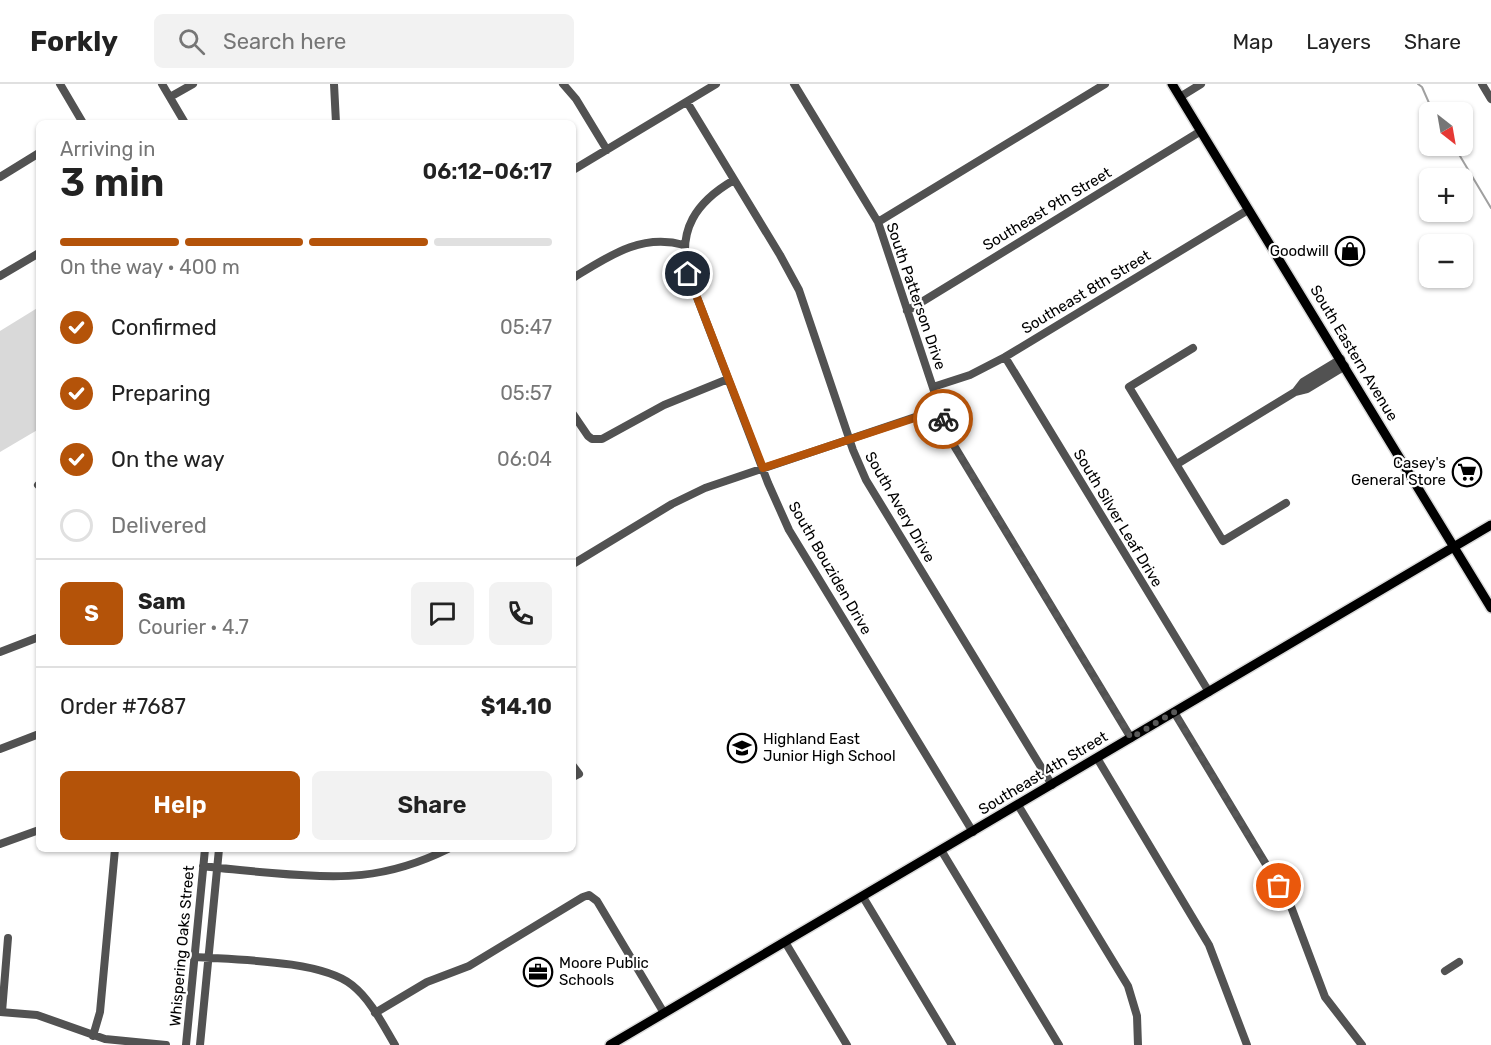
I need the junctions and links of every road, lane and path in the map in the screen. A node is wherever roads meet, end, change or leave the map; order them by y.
1 (60, 84) edge
2 (162, 84) edge
3 (193, 84) edge
4 (334, 84) edge
5 (563, 84) edge
6 (716, 84) edge
7 (794, 84) edge
8 (1105, 84) edge
9 (1172, 84) edge
10 (1200, 84) edge
11 (1482, 84) edge
12 (170, 97) junction
13 (1180, 97) junction
14 (1491, 99) edge
15 (687, 102) junction
16 (81, 120) edge
17 (183, 120) edge
18 (336, 120) edge
19 (1201, 131) junction
20 (606, 150) junction
21 (36, 155) edge
22 (576, 168) edge
23 (0, 177) edge
24 (734, 180) junction
25 (1248, 210) junction
26 (878, 222) junction
27 (684, 245) junction
28 (36, 255) edge
29 (0, 264) edge
30 (3, 274) edge
31 (576, 276) edge
32 (907, 311) junction
33 (1193, 348) dead end
34 (1005, 357) junction
35 (1343, 363) junction
36 (728, 379) junction
37 (933, 387) junction
38 (939, 410) junction
39 (576, 418) edge
40 (849, 440) junction
41 (1177, 464) junction
42 (763, 468) junction
43 (1286, 503) dead end
44 (1491, 525) edge
45 (1454, 547) junction
46 (576, 562) edge
47 (1491, 608) edge
48 (36, 638) edge
49 (0, 652) edge
50 (1209, 692) junction
51 (1174, 712) junction
52 (36, 735) edge
53 (1131, 738) junction
54 (0, 749) edge
55 (1097, 758) junction
56 (1052, 785) junction
57 (1018, 805) junction
58 (36, 831) edge
59 (973, 832) junction
60 (0, 844) edge
61 (941, 850) junction
62 (115, 852) edge
63 (205, 852) edge
64 (219, 852) edge
65 (441, 852) edge
66 (203, 866) junction
67 (217, 868) junction
68 (863, 897) junction
69 (8, 938) dead end
70 (785, 942) junction
71 (195, 957) junction
72 (209, 958) junction
73 (1459, 962) dead end
74 (1445, 971) dead end
75 (1, 1012) edge
76 (375, 1013) junction
77 (664, 1013) junction
78 (93, 1036) junction
79 (612, 1044) edge
80 (166, 1045) edge
81 (186, 1045) edge
82 (201, 1045) edge
83 (395, 1045) edge
84 (847, 1045) edge
85 (952, 1045) edge
86 (1059, 1045) edge
87 (1138, 1045) edge
88 (1247, 1045) edge
89 (1362, 1045) edge

1 - 16 street
2 - 12 street
3 - 12 street
4 - 18 street
5 - 20 street
6 - 15 street
7 - 26 street, South Patterson Drive
8 - 26 street
9 - 13 main road, South Eastern Avenue
10 - 13 street
11 - 14 street
12 - 17 street
13 - 19 main road, South Eastern Avenue
15 - 20 street
15 - 24 street, South Avery Drive
19 - 25 main road, South Eastern Avenue
19 - 32 street, Southeast 9th Street
20 - 22 street
21 - 23 street
24 - 27 street, South Bouziden Drive
24 - 40 street, South Avery Drive
25 - 34 street, Southeast 8th Street
25 - 35 main road, South Eastern Avenue
26 - 32 street, South Patterson Drive
27 - 31 street
27 - 36 street, South Bouziden Drive
28 - 30 street
29 - 30 street
32 - 37 street, South Patterson Drive
33 - 41 street
34 - 37 street, Southeast 8th Street
34 - 50 street, South Silver Leaf Drive
35 - 41 street
35 - 45 main road, South Eastern Avenue
36 - 39 street
36 - 42 street, South Bouziden Drive
37 - 38 street, South Patterson Drive
38 - 40 street
38 - 53 street, South Patterson Drive
40 - 42 street
40 - 56 street, South Avery Drive
41 - 43 street
42 - 46 street
42 - 59 street, South Bouziden Drive
44 - 45 main road, Southeast 4th Street
45 - 47 main road, South Eastern Avenue
45 - 50 main road, Southeast 4th Street
48 - 49 street
50 - 51 main road, Southeast 4th Street
51 - 53 main road, Southeast 4th Street
51 - 89 street
52 - 54 street
53 - 55 main road, Southeast 4th Street
55 - 56 main road, Southeast 4th Street
55 - 88 street
56 - 57 main road, Southeast 4th Street
57 - 59 main road, Southeast 4th Street
57 - 87 street
58 - 60 street
59 - 61 main road, Southeast 4th Street
61 - 68 main road, Southeast 4th Street
61 - 86 street
62 - 78 street
63 - 66 street, Whispering Oaks Street
64 - 67 street, Whispering Oaks Street
65 - 67 street
66 - 67 street
66 - 71 street, Whispering Oaks Street
67 - 72 street, Whispering Oaks Street
68 - 70 main road, Southeast 4th Street
68 - 85 street
69 - 75 street
70 - 77 main road, Southeast 4th Street
70 - 84 street
71 - 72 street
71 - 81 street, Whispering Oaks Street
72 - 76 street
72 - 82 street, Whispering Oaks Street
73 - 74 street
75 - 78 street
76 - 77 street
76 - 83 street
77 - 79 main road, Southeast 4th Street
78 - 80 street

